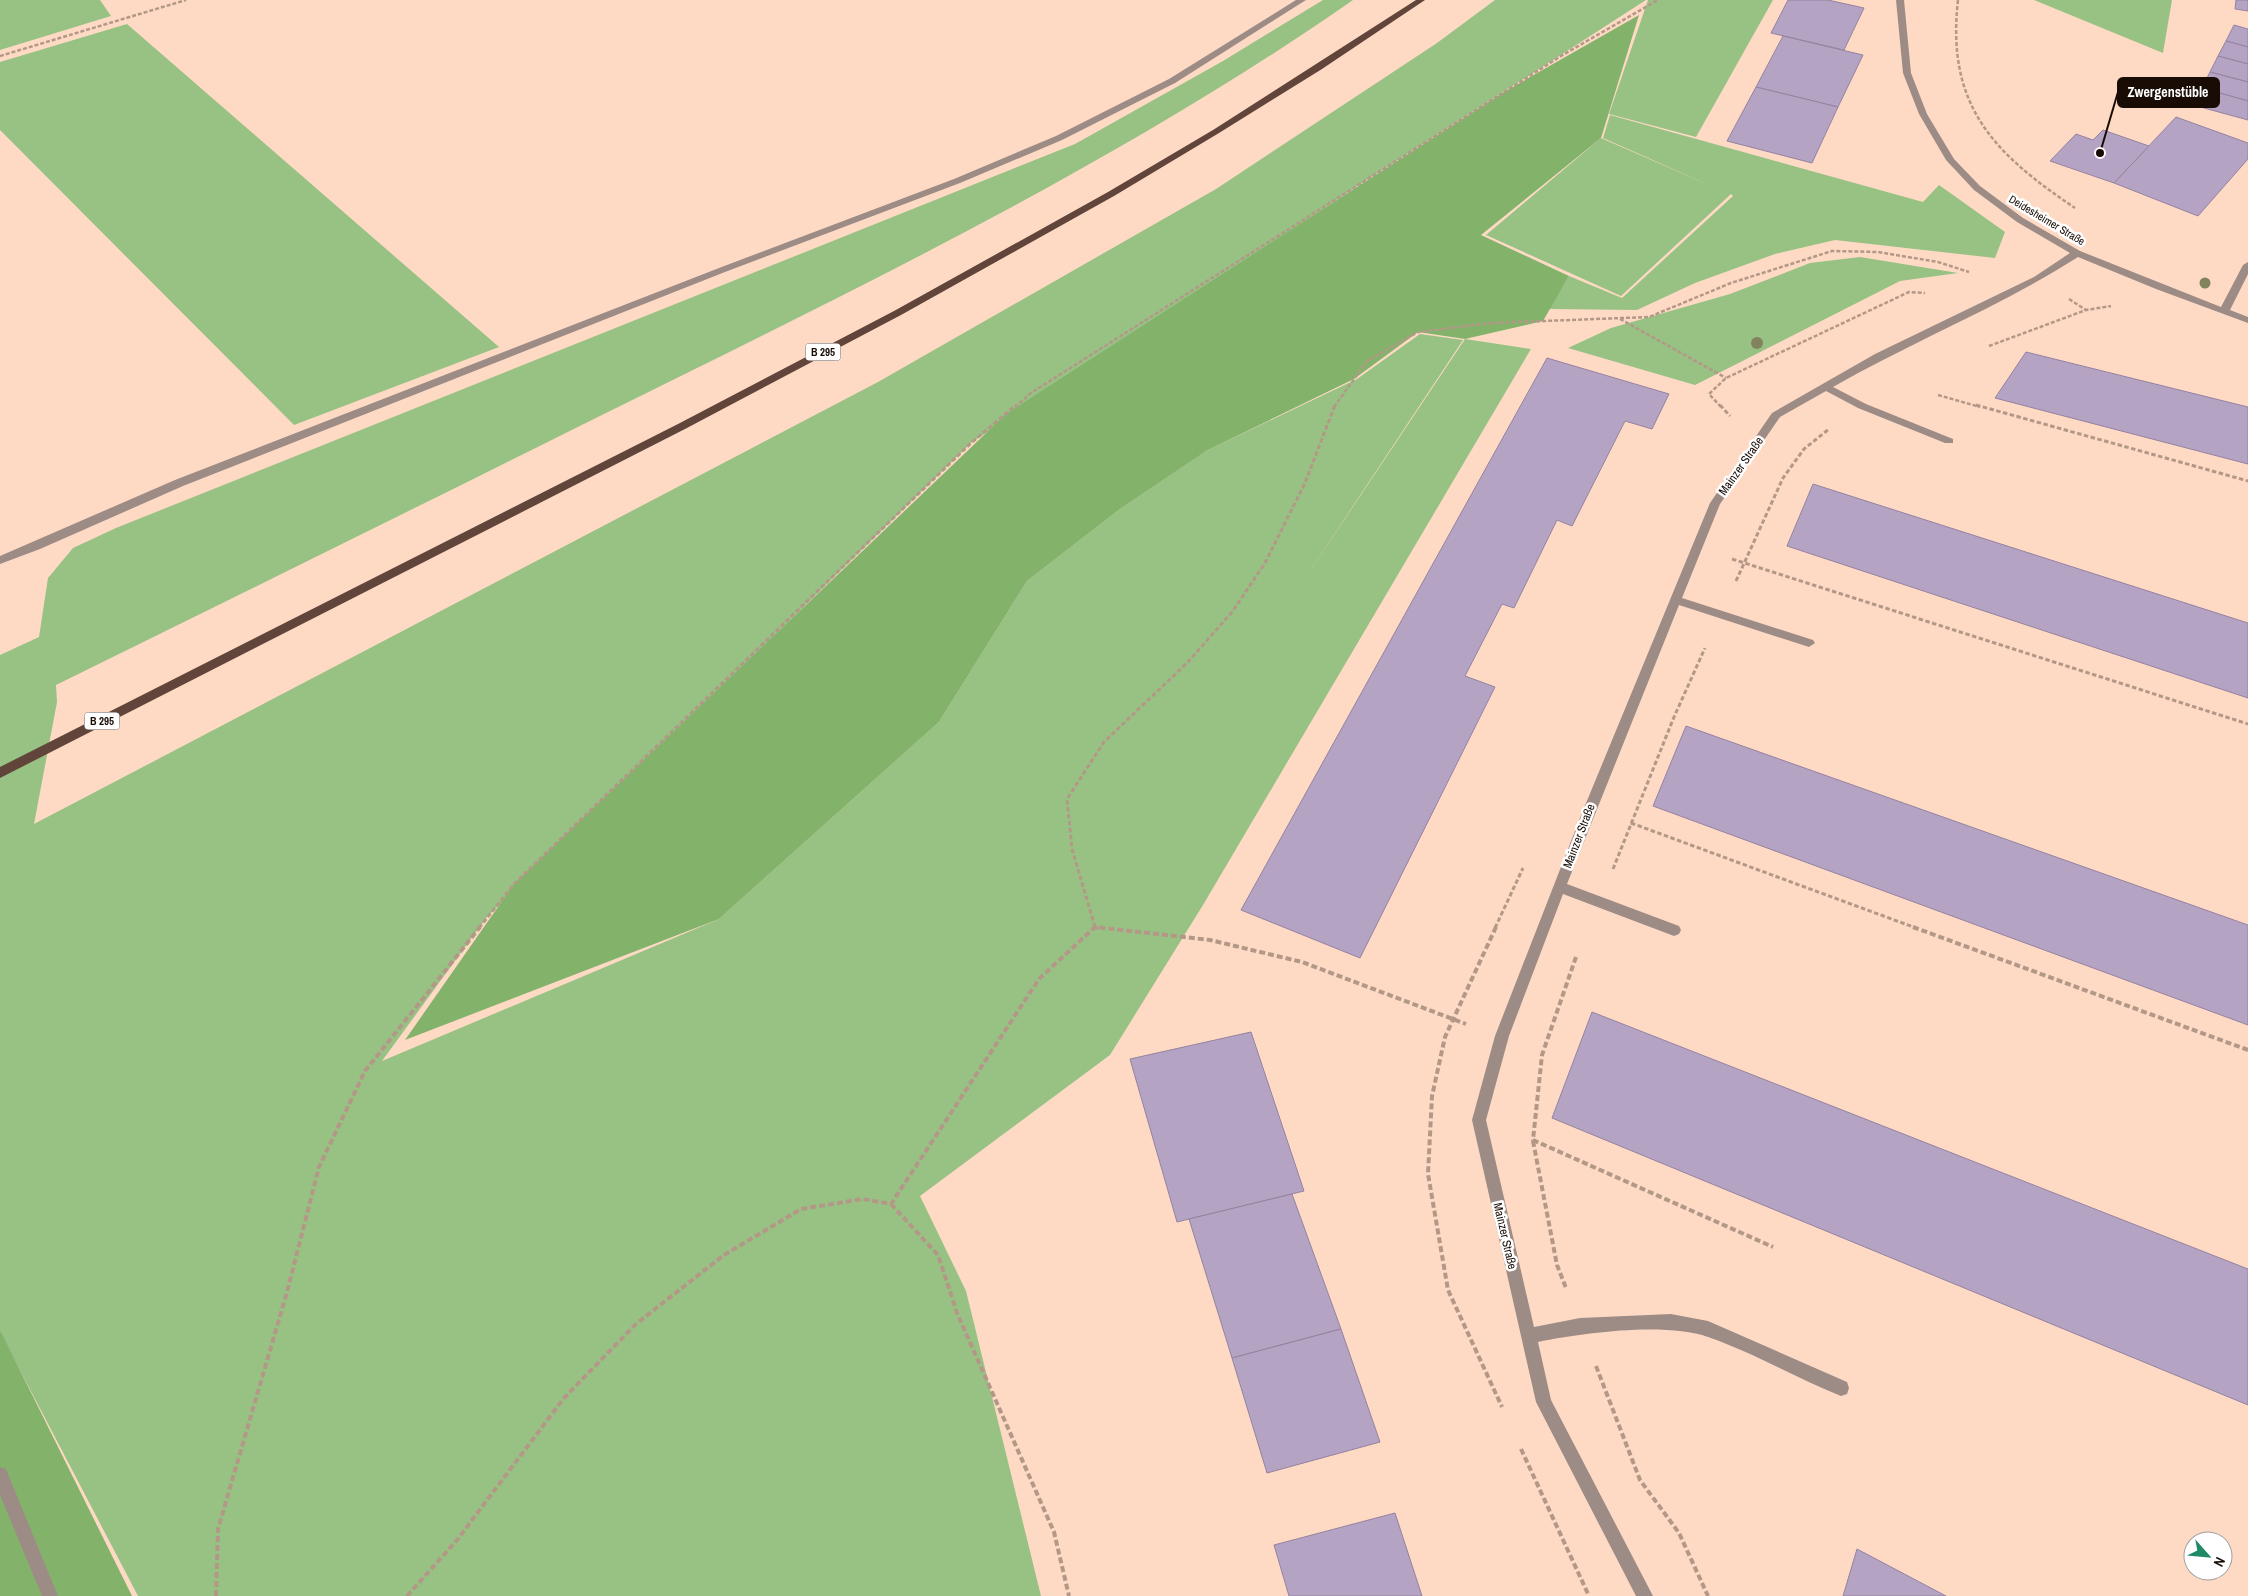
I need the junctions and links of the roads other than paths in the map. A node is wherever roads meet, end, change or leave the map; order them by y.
1 (1302, 0) edge
2 (1422, 0) edge
3 (1900, 0) edge
4 (2077, 253) junction
5 (2248, 265) edge
6 (2224, 311) junction
7 (2248, 320) edge
8 (1826, 386) junction
9 (1949, 440) dead end
10 (0, 560) edge
11 (1675, 600) junction
12 (1809, 643) dead end
13 (0, 773) edge
14 (1560, 887) junction
15 (1674, 930) dead end
16 (1528, 1336) junction
17 (1841, 1388) dead end
18 (0, 1475) edge
19 (50, 1596) edge
20 (1645, 1596) edge

1 - 10 street
2 - 13 main road, B 295
3 - 4 street, Deidesheimer Straße
4 - 6 street, Deidesheimer Straße
4 - 8 street, Mainzer Straße
5 - 6 street
6 - 7 street, Deidesheimer Straße
8 - 9 street
8 - 11 street, Mainzer Straße
11 - 12 street
11 - 14 street, Mainzer Straße
14 - 15 street
14 - 16 street, Mainzer Straße
16 - 17 street
16 - 20 street, Mainzer Straße
18 - 19 street

